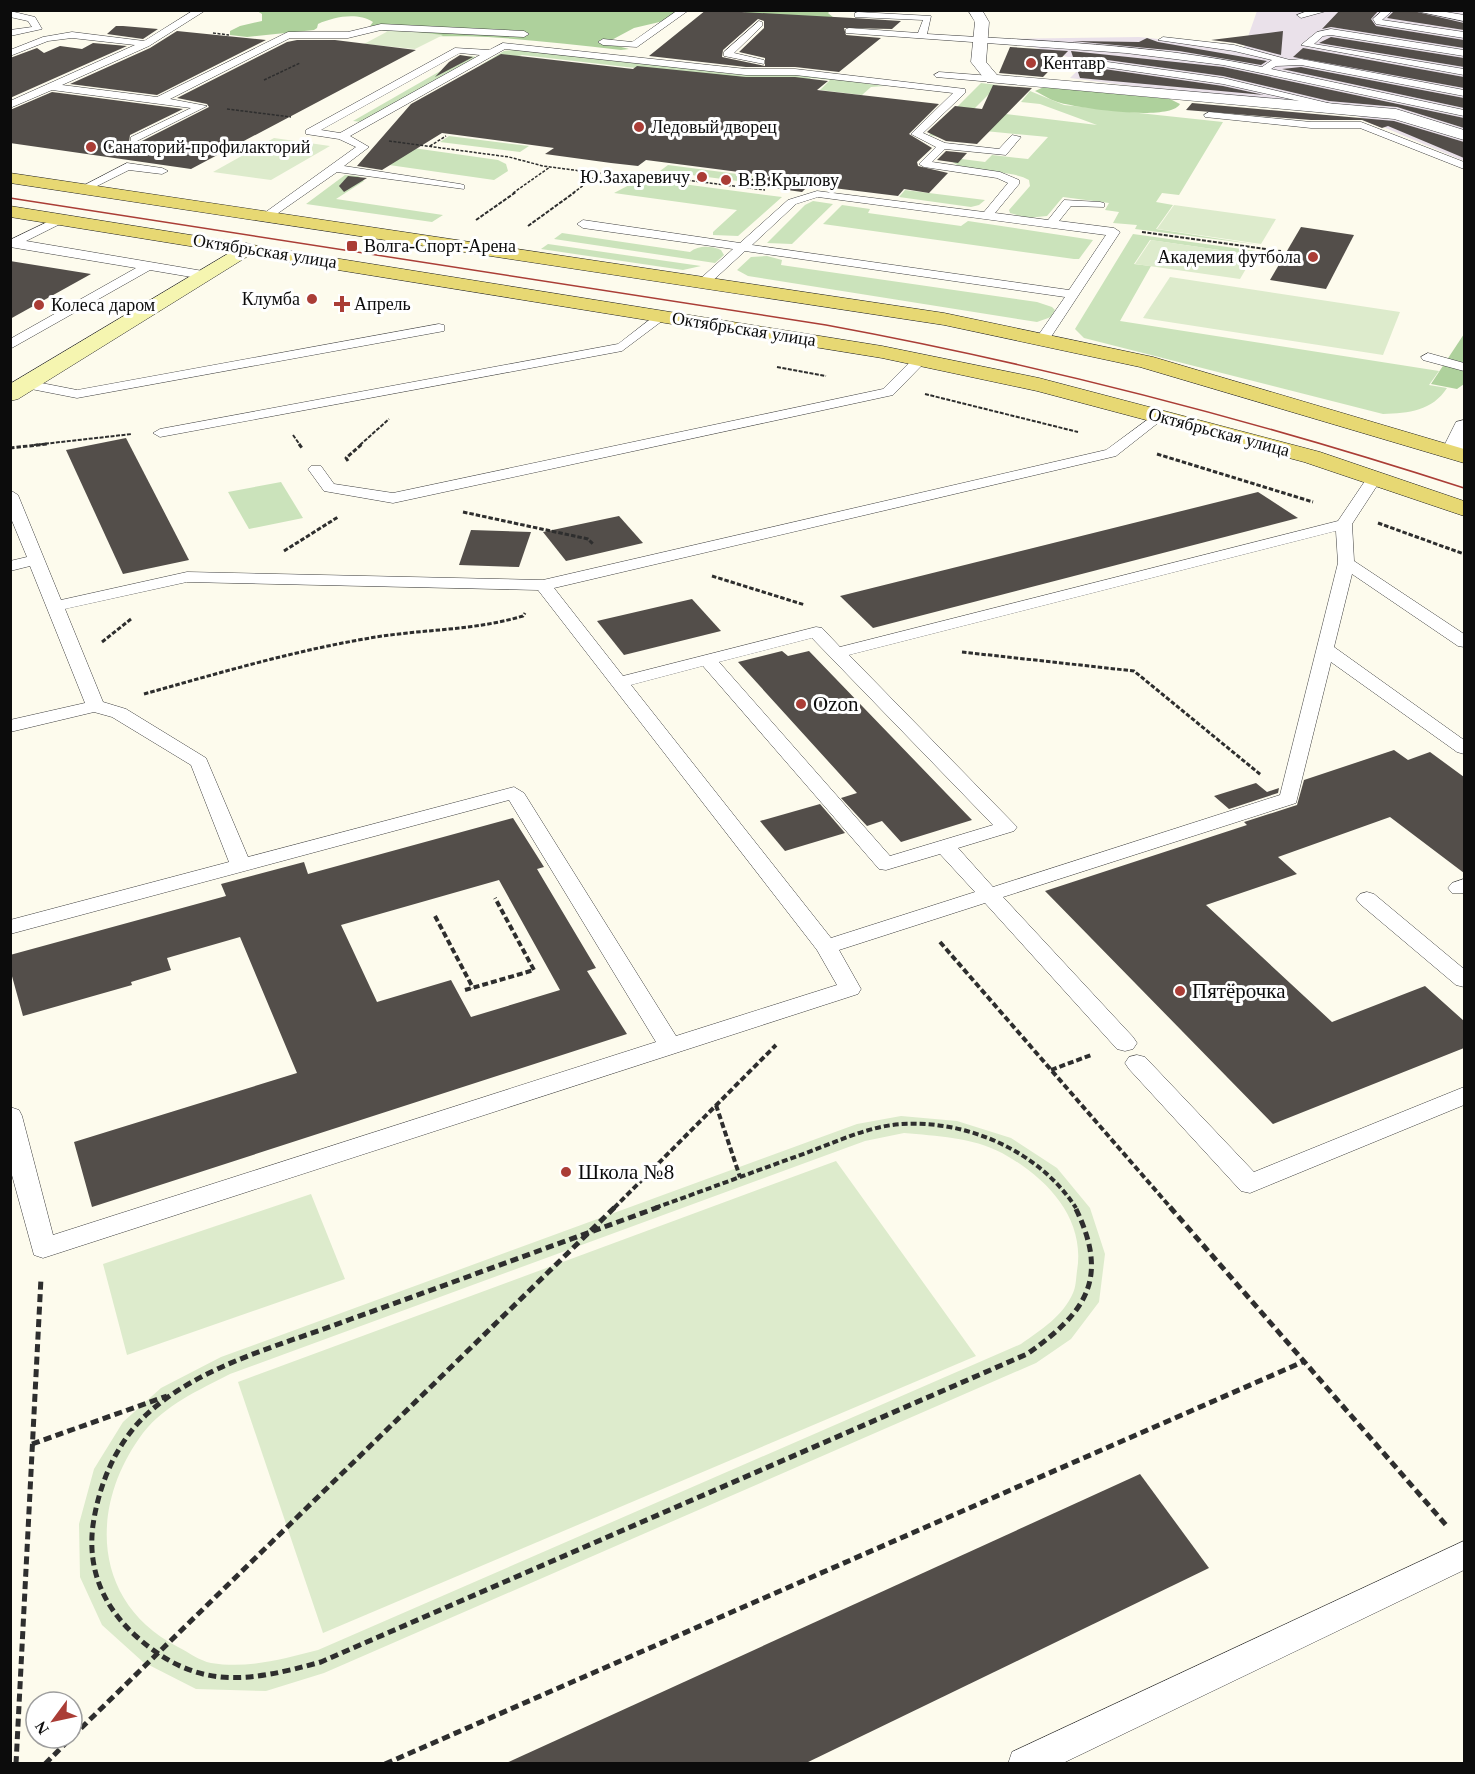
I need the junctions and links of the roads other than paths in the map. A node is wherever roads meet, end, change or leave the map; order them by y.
1 (202, 10) edge
2 (685, 10) edge
3 (975, 10) edge
4 (1326, 10) edge
5 (1389, 10) edge
6 (1415, 10) edge
7 (1299, 13) edge
8 (10, 14) edge
9 (858, 15) dead end
10 (1464, 18) edge
11 (759, 24) dead end
12 (1298, 26) dead end
13 (37, 30) junction
14 (849, 31) dead end
15 (10, 33) edge
16 (508, 33) junction
17 (530, 35) dead end
18 (922, 35) junction
19 (1464, 35) edge
20 (72, 36) junction
21 (254, 38) dead end
22 (982, 38) junction
23 (276, 40) junction
24 (588, 40) dead end
25 (1162, 40) dead end
26 (146, 44) junction
27 (503, 46) junction
28 (10, 53) edge
29 (489, 53) junction
30 (1464, 53) edge
31 (1286, 61) junction
32 (1093, 63) dead end
33 (1265, 70) junction
34 (890, 71) dead end
35 (1464, 72) edge
36 (924, 74) dead end
37 (992, 79) junction
38 (51, 87) junction
39 (1464, 93) edge
40 (158, 101) junction
41 (10, 105) edge
42 (1464, 113) edge
43 (1209, 115) dead end
44 (1359, 115) junction
45 (1464, 135) edge
46 (342, 136) junction
47 (1016, 137) dead end
48 (135, 139) dead end
49 (943, 146) junction
50 (1464, 166) edge
51 (335, 168) junction
52 (162, 171) dead end
53 (10, 178) edge
54 (460, 187) dead end
55 (82, 189) junction
56 (1100, 205) dead end
57 (10, 211) edge
58 (987, 215) junction
59 (267, 216) junction
60 (62, 219) junction
61 (293, 220) junction
62 (583, 224) dead end
63 (1051, 224) junction
64 (12, 244) edge
65 (742, 247) junction
66 (246, 249) junction
67 (148, 266) junction
68 (203, 275) junction
69 (704, 282) junction
70 (1073, 294) junction
71 (661, 315) junction
72 (439, 328) dead end
73 (1042, 340) junction
74 (10, 345) edge
75 (1428, 357) dead end
76 (920, 360) junction
77 (1464, 367) edge
78 (18, 389) edge
79 (1158, 416) junction
80 (1464, 427) edge
81 (160, 434) road end
82 (1459, 454) edge
83 (316, 469) road end
84 (1374, 478) junction
85 (10, 495) edge
86 (1464, 508) edge
87 (1344, 524) junction
88 (37, 561) junction
89 (1346, 563) junction
90 (10, 566) edge
91 (543, 585) junction
92 (56, 606) junction
93 (1464, 642) edge
94 (1326, 648) junction
95 (837, 653) junction
96 (706, 660) junction
97 (620, 682) junction
98 (95, 706) junction
99 (10, 726) edge
100 (1464, 748) edge
101 (944, 846) junction
102 (241, 865) junction
103 (988, 894) junction
104 (1366, 899) dead end
105 (10, 927) edge
106 (826, 947) junction
107 (1464, 980) edge
108 (670, 1046) junction
109 (1464, 1096) edge
110 (10, 1116) edge
111 (1464, 1555) edge
112 (1024, 1764) edge

1 - 26 lane
2 - 24 lane
3 - 22 street
4 - 7 lane
5 - 19 lane
6 - 10 lane
7 - 12 lane
8 - 13 lane
9 - 18 lane
11 - 34 lane
13 - 15 lane
13 - 20 lane
14 - 18 lane
16 - 17 lane
16 - 23 lane
16 - 27 lane
18 - 22 lane
20 - 26 lane
20 - 28 lane
21 - 23 lane
22 - 33 lane
22 - 37 street
23 - 40 lane
25 - 31 lane
26 - 38 lane
27 - 29 lane
27 - 49 lane
29 - 46 lane
29 - 46 lane
30 - 35 lane
31 - 33 lane
31 - 39 lane
32 - 44 lane
33 - 42 lane
36 - 37 lane
37 - 44 street
38 - 40 lane
38 - 41 lane
40 - 48 lane
43 - 44 lane
44 - 45 street
44 - 50 lane
46 - 51 lane
47 - 49 lane
49 - 58 lane
51 - 54 lane
51 - 59 lane
52 - 55 lane
53 - 55 main road, Октябрьская улица
55 - 59 main road, Октябрьская улица
56 - 63 lane
57 - 60 main road, Октябрьская улица
58 - 63 lane
58 - 65 lane
59 - 61 main road, Октябрьская улица
60 - 64 lane
60 - 66 main road, Октябрьская улица
61 - 66 main road
61 - 69 main road, Октябрьская улица
62 - 65 lane
63 - 70 lane
64 - 67 lane
65 - 69 lane
65 - 70 lane
66 - 68 street
66 - 71 main road, Октябрьская улица
67 - 68 lane
67 - 74 lane
68 - 78 street
69 - 73 main road, Октябрьская улица
70 - 73 lane
71 - 76 main road, Октябрьская улица
71 - 81 lane
72 - 78 lane
73 - 82 main road, Октябрьская улица
75 - 77 lane
76 - 79 main road, Октябрьская улица
76 - 83 lane
79 - 84 main road, Октябрьская улица
79 - 91 lane
80 - 82 street
84 - 86 main road, Октябрьская улица
84 - 87 lane
85 - 88 lane
87 - 89 lane
87 - 95 lane
88 - 90 lane
88 - 92 lane
89 - 93 lane
89 - 94 lane
91 - 92 lane
91 - 97 lane
92 - 98 lane
94 - 100 lane
94 - 103 lane
95 - 96 lane
95 - 101 lane
96 - 97 lane
96 - 101 lane
97 - 106 lane
98 - 99 lane
98 - 102 lane
101 - 103 lane
102 - 105 lane
102 - 108 lane
103 - 106 lane
103 - 109 lane
104 - 107 lane
106 - 108 lane
108 - 110 lane
111 - 112 lane

